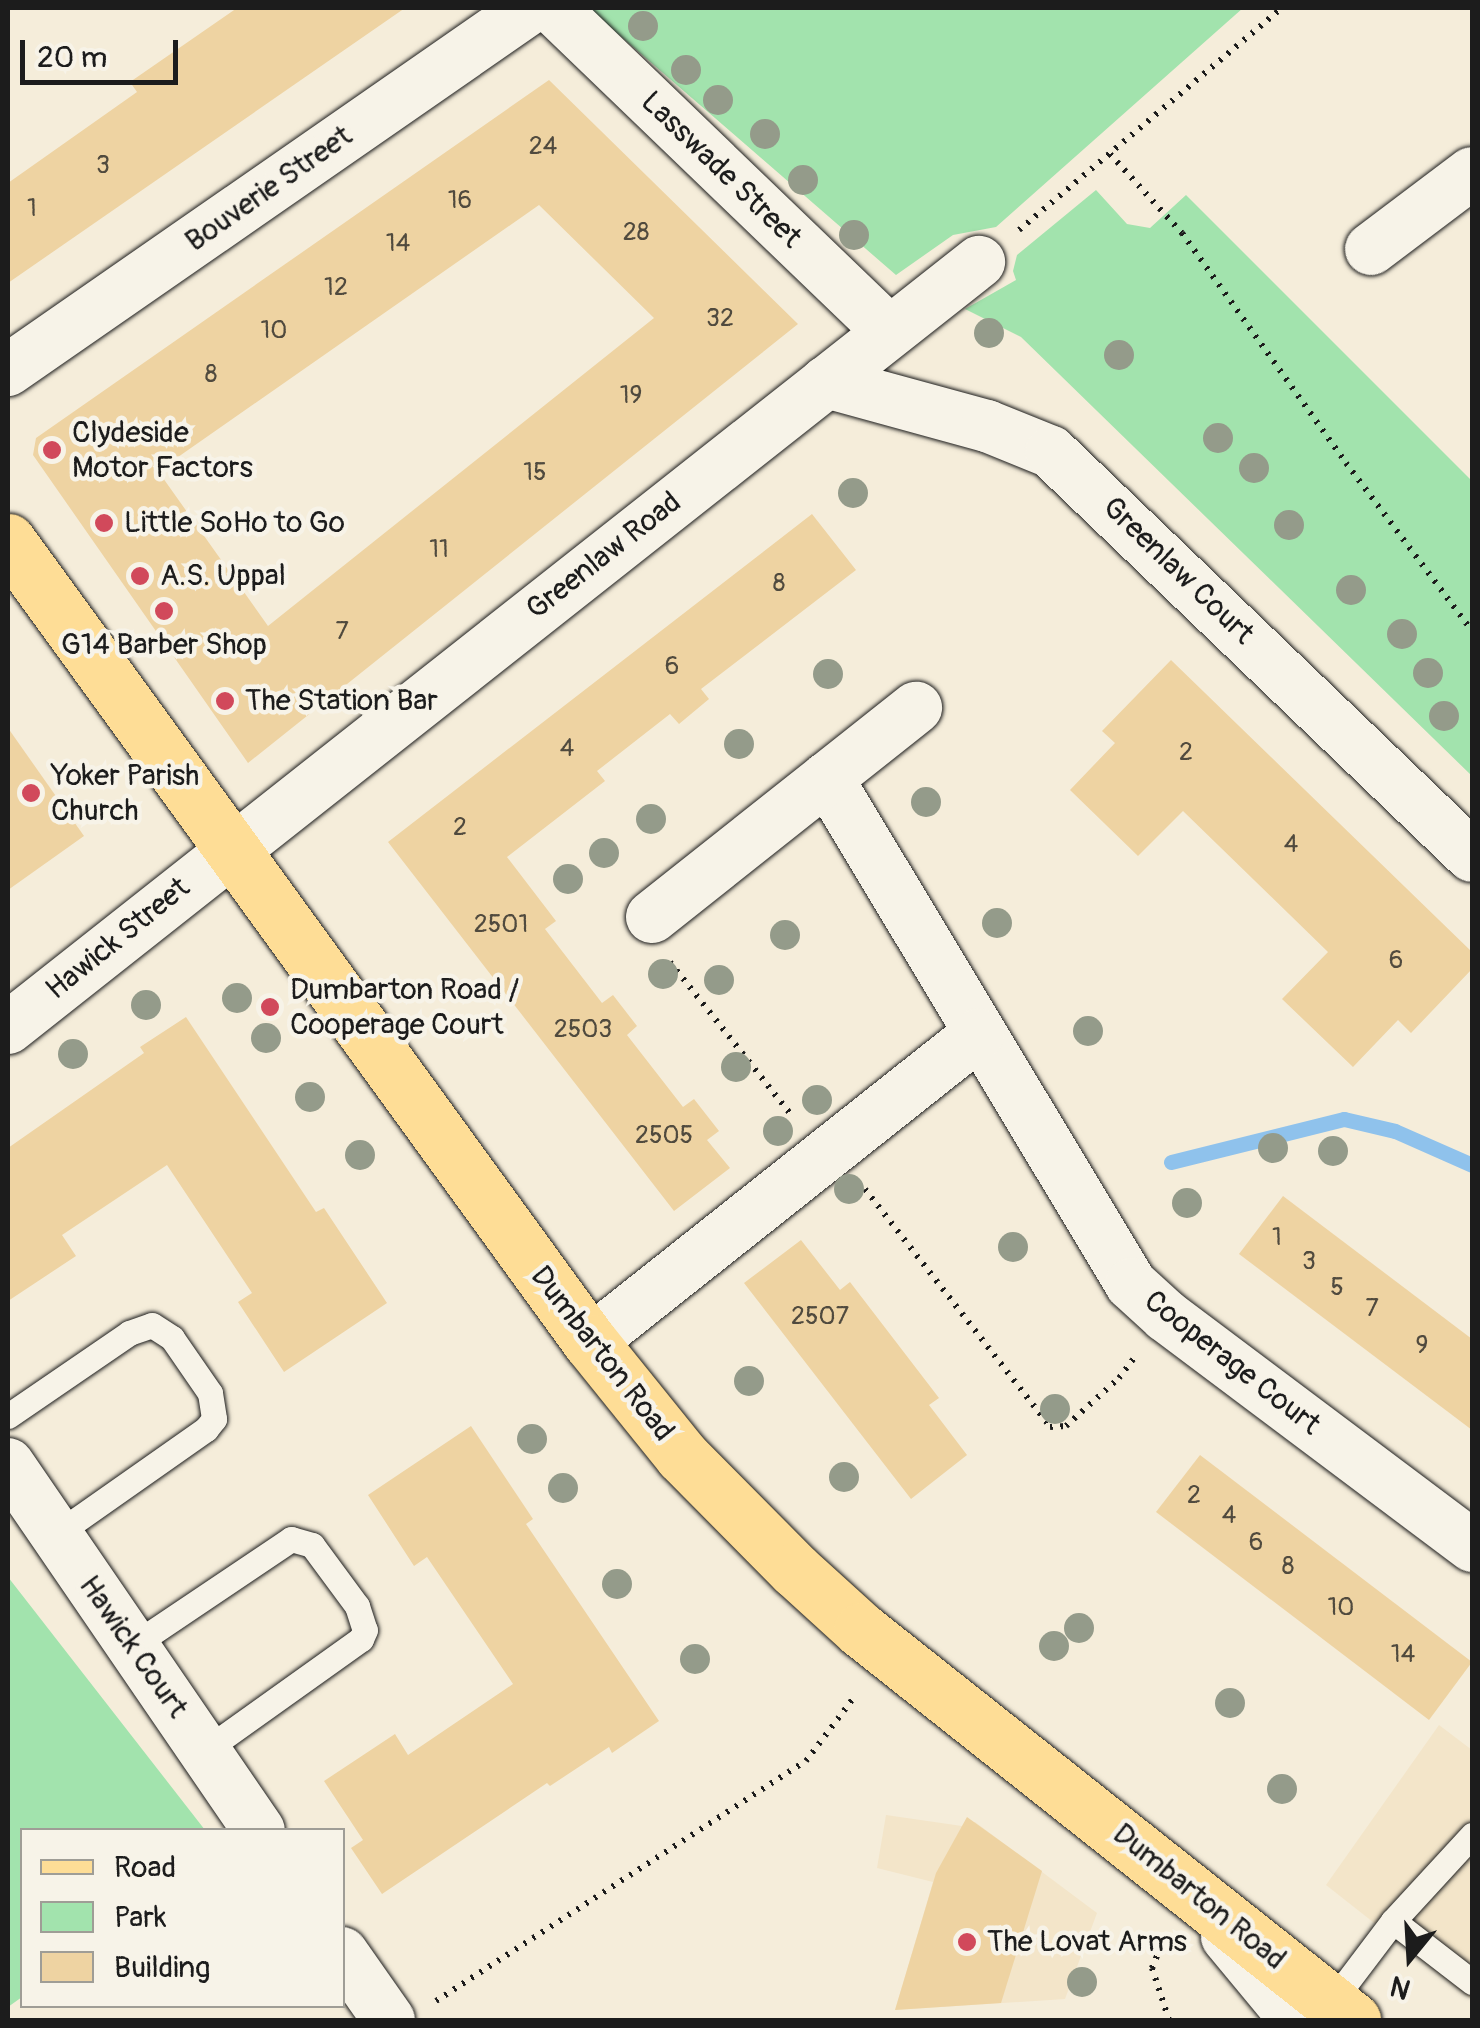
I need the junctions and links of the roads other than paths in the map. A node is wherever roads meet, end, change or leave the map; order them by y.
1 (530, 8) edge
2 (553, 8) edge
3 (1472, 173) edge
4 (1371, 249) dead end
5 (979, 262) road end
6 (890, 332) junction
7 (8, 370) edge
8 (826, 382) junction
9 (8, 542) edge
10 (916, 708) dead end
11 (827, 778) junction
12 (228, 851) junction
13 (1472, 856) edge
14 (660, 939) road end
15 (8, 1028) edge
16 (978, 1034) junction
17 (590, 1342) junction
18 (8, 1416) edge
19 (8, 1464) edge
20 (56, 1535) junction
21 (1472, 1546) edge
22 (132, 1646) junction
23 (204, 1751) junction
24 (257, 1828) edge
25 (1472, 1835) edge
26 (1393, 1921) junction
27 (345, 1956) edge
28 (1472, 1982) edge
29 (405, 2015) edge
30 (1327, 2015) edge

1 - 7 street, Bouverie Street
2 - 6 street, Lasswade Street
3 - 4 street
5 - 6 street, Greenlaw Road
6 - 8 street, Greenlaw Road
8 - 12 street, Greenlaw Road
8 - 13 street, Greenlaw Court
9 - 12 main road, Dumbarton Road
10 - 11 street
11 - 14 street
11 - 16 street, Cooperage Court
12 - 15 street, Hawick Street
12 - 17 main road, Dumbarton Road
16 - 17 street
16 - 21 street, Cooperage Court
17 - 30 main road, Dumbarton Road
18 - 20 lane
19 - 20 street, Hawick Court
20 - 22 street, Hawick Court
22 - 23 street, Hawick Court
22 - 23 lane
23 - 24 street, Hawick Court
25 - 26 lane
26 - 28 lane
26 - 30 lane
27 - 29 street

